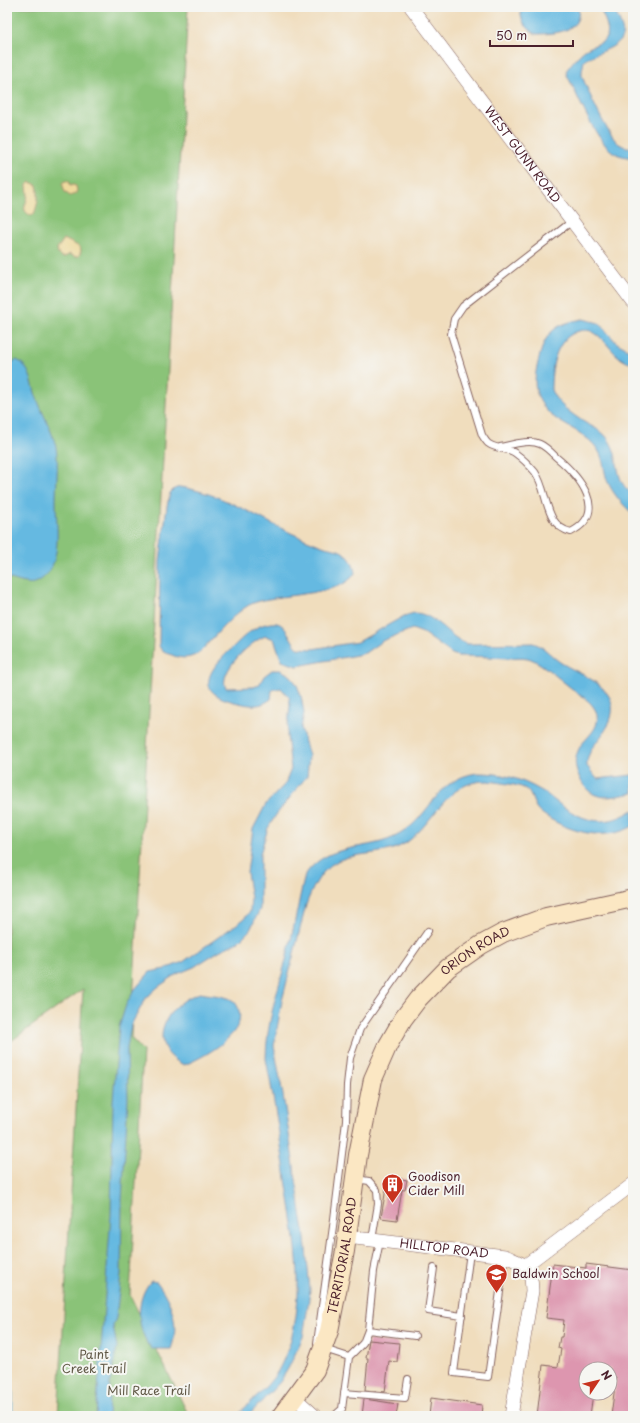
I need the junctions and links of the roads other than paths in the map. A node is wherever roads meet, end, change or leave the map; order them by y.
1 (411, 7) edge
2 (571, 222) junction
3 (633, 302) edge
4 (500, 447) junction
5 (633, 898) edge
6 (428, 931) dead end
7 (373, 1079) joint
8 (354, 1178) junction
9 (633, 1184) edge
10 (347, 1237) junction
11 (376, 1240) junction
12 (470, 1252) junction
13 (505, 1256) junction
14 (526, 1265) junction
15 (434, 1268) dead end
16 (462, 1316) junction
17 (368, 1330) junction
18 (416, 1336) dead end
19 (323, 1349) junction
20 (349, 1357) junction
21 (314, 1370) junction
22 (408, 1379) dead end
23 (344, 1393) junction
24 (294, 1398) junction
25 (342, 1409) junction
26 (281, 1416) edge
27 (315, 1416) edge
28 (334, 1416) edge
29 (346, 1416) edge
30 (512, 1416) edge

1 - 2 street, WEST GUNN ROAD
2 - 3 street, WEST GUNN ROAD
2 - 4 lane
4 - 4 lane
5 - 7 street, ORION ROAD
6 - 21 lane
7 - 8 street, TERRITORIAL ROAD
8 - 10 street, TERRITORIAL ROAD
8 - 11 lane
9 - 14 street
10 - 11 street, HILLTOP ROAD
10 - 19 street, TERRITORIAL ROAD
11 - 12 street, HILLTOP ROAD
11 - 17 lane
12 - 13 street, HILLTOP ROAD
12 - 16 lane
13 - 14 street, HILLTOP ROAD
13 - 16 lane
14 - 30 street
15 - 16 lane
17 - 18 lane
17 - 20 lane
19 - 20 lane
19 - 21 street, TERRITORIAL ROAD
20 - 23 lane
21 - 24 street, TERRITORIAL ROAD
22 - 23 lane
23 - 25 lane
24 - 26 street
24 - 27 street
25 - 28 lane
25 - 29 lane

